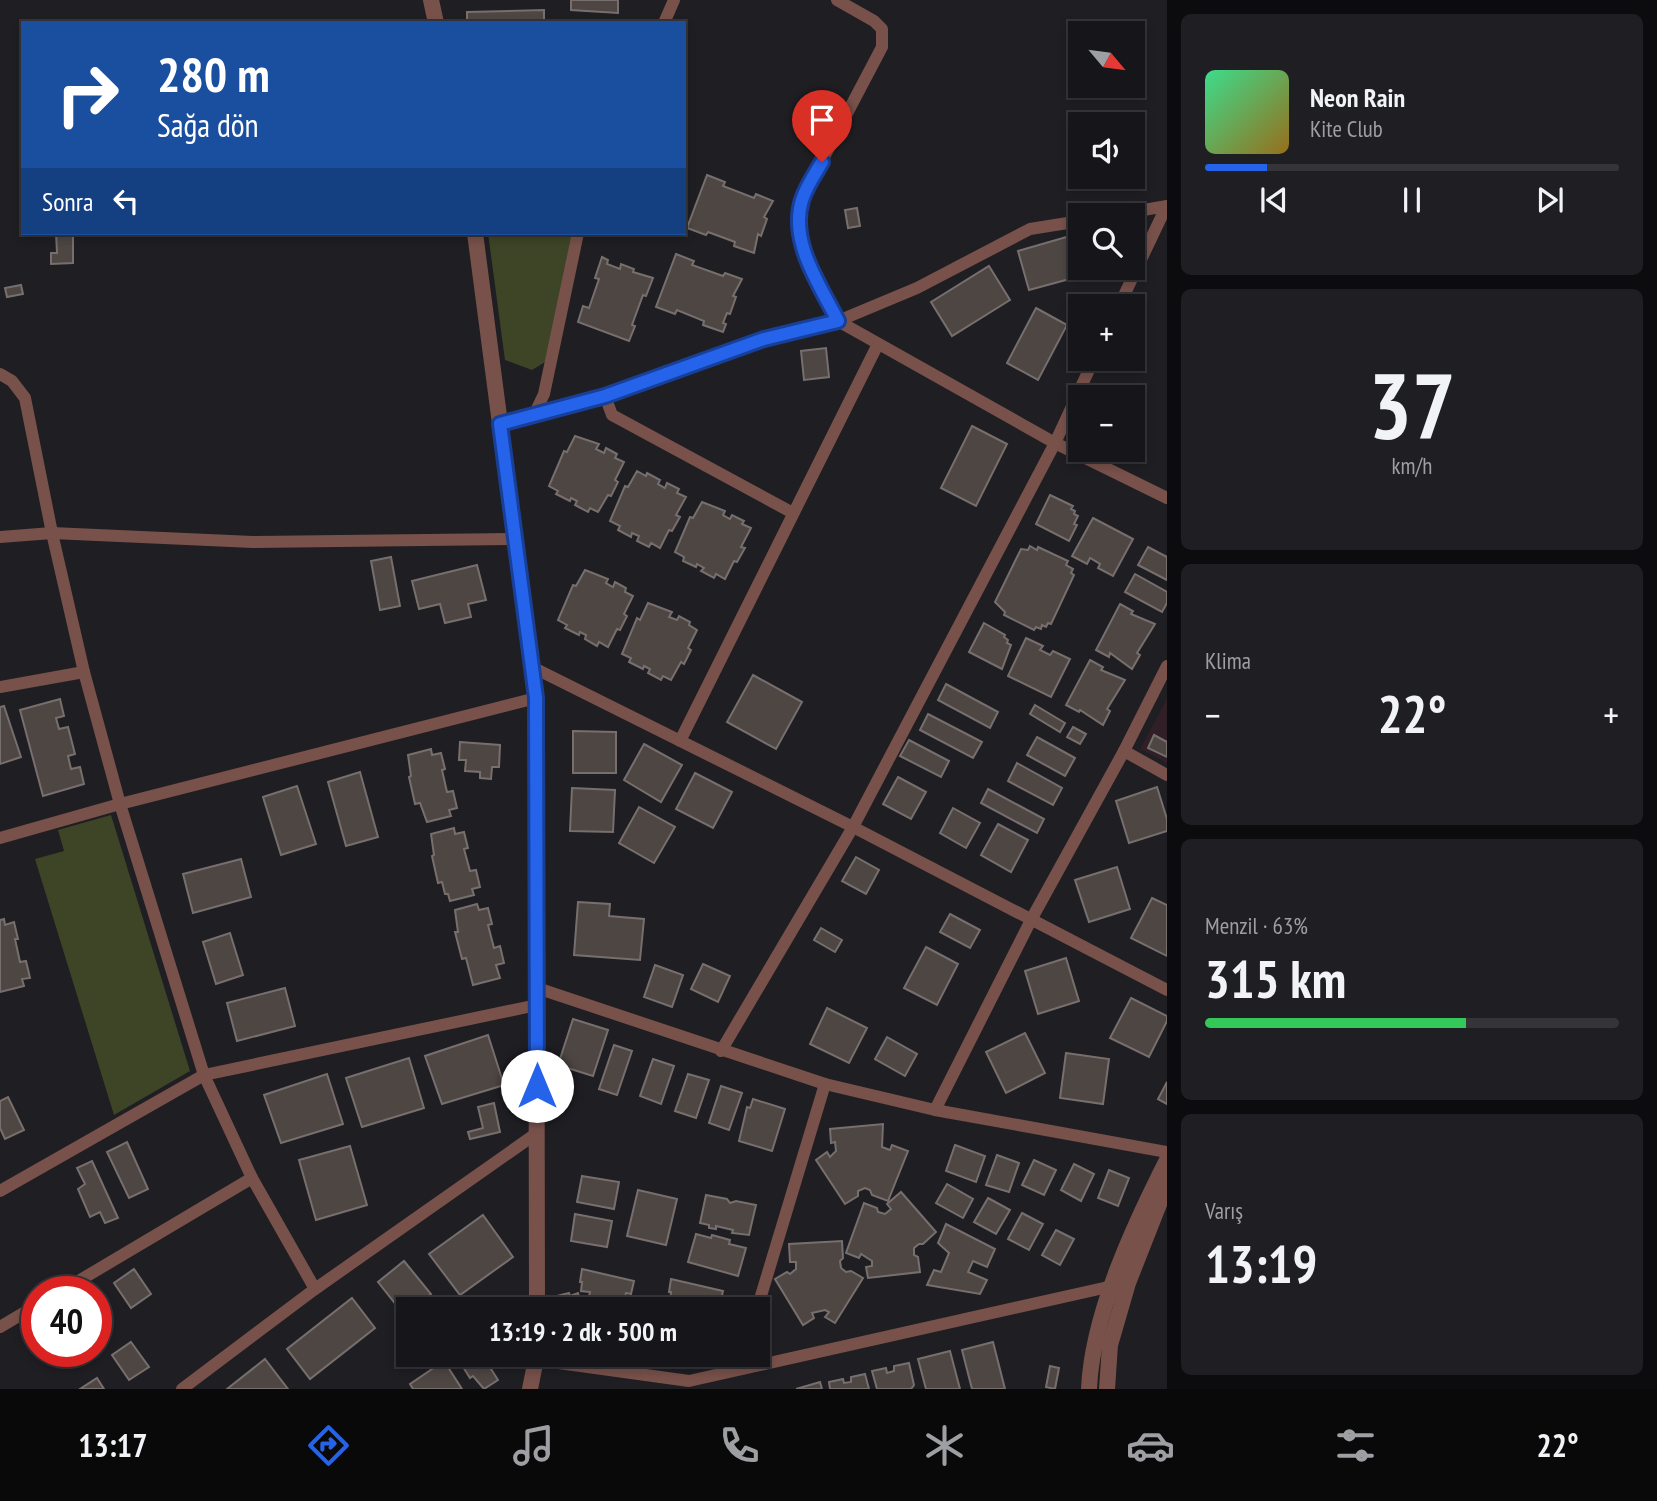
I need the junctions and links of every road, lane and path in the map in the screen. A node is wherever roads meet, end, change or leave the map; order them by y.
1 (431, 0) edge
2 (674, 0) edge
3 (837, 0) edge
4 (436, 21) edge
5 (665, 21) edge
6 (1166, 206) edge
7 (1145, 210) edge
8 (1068, 223) edge
9 (475, 235) edge
10 (578, 235) edge
11 (1125, 294) edge
12 (838, 321) junction
13 (878, 344) junction
14 (1088, 371) edge
15 (0, 374) edge
16 (605, 396) junction
17 (534, 415) junction
18 (500, 424) junction
19 (1055, 443) junction
20 (1167, 498) edge
21 (793, 513) junction
22 (52, 533) junction
23 (0, 537) edge
24 (515, 539) junction
25 (1167, 666) edge
26 (532, 667) junction
27 (84, 672) junction
28 (0, 687) edge
29 (536, 698) junction
30 (680, 741) junction
31 (1124, 751) junction
32 (1167, 775) edge
33 (120, 804) junction
34 (853, 827) junction
35 (0, 838) edge
36 (1031, 920) junction
37 (1167, 989) edge
38 (537, 997) junction
39 (721, 1051) junction
40 (204, 1075) junction
41 (825, 1084) junction
42 (935, 1110) junction
43 (537, 1133) junction
44 (1167, 1152) edge
45 (1167, 1160) edge
46 (252, 1178) junction
47 (1167, 1184) edge
48 (0, 1191) edge
49 (87, 1276) edge
50 (1120, 1285) junction
51 (315, 1289) junction
52 (537, 1297) edge
53 (761, 1297) edge
54 (21, 1315) edge
55 (0, 1327) edge
56 (535, 1367) edge
57 (600, 1367) edge
58 (739, 1367) edge
59 (738, 1370) junction
60 (183, 1389) edge
61 (530, 1389) edge
62 (1088, 1389) edge
63 (1107, 1389) edge

1 - 4 street
2 - 5 street
3 - 12 street
6 - 7 street
6 - 11 street
8 - 12 street
9 - 18 street
10 - 17 street
12 - 13 street
12 - 16 street
13 - 19 street
13 - 21 street
14 - 19 street
15 - 22 street
16 - 17 street
16 - 21 street
17 - 18 street
18 - 24 street
19 - 20 street
19 - 34 street
21 - 30 street
22 - 23 street
22 - 24 street
22 - 27 street
24 - 26 street
25 - 31 street
26 - 29 street
26 - 30 street
27 - 28 street
27 - 33 street
29 - 33 street
29 - 38 street
30 - 34 street
31 - 32 street
31 - 36 street
33 - 35 street
33 - 40 street
34 - 36 street
34 - 39 street
36 - 37 street
36 - 42 street
38 - 39 street
38 - 40 street
38 - 43 street
39 - 41 street
40 - 46 street
40 - 48 street
41 - 42 street
41 - 53 street
42 - 44 street
43 - 51 street
43 - 52 street
45 - 50 street
46 - 49 street
46 - 51 street
47 - 50 street
50 - 59 street
50 - 62 street
50 - 63 street
51 - 60 street
54 - 55 street
56 - 61 street
57 - 59 street
58 - 59 street

